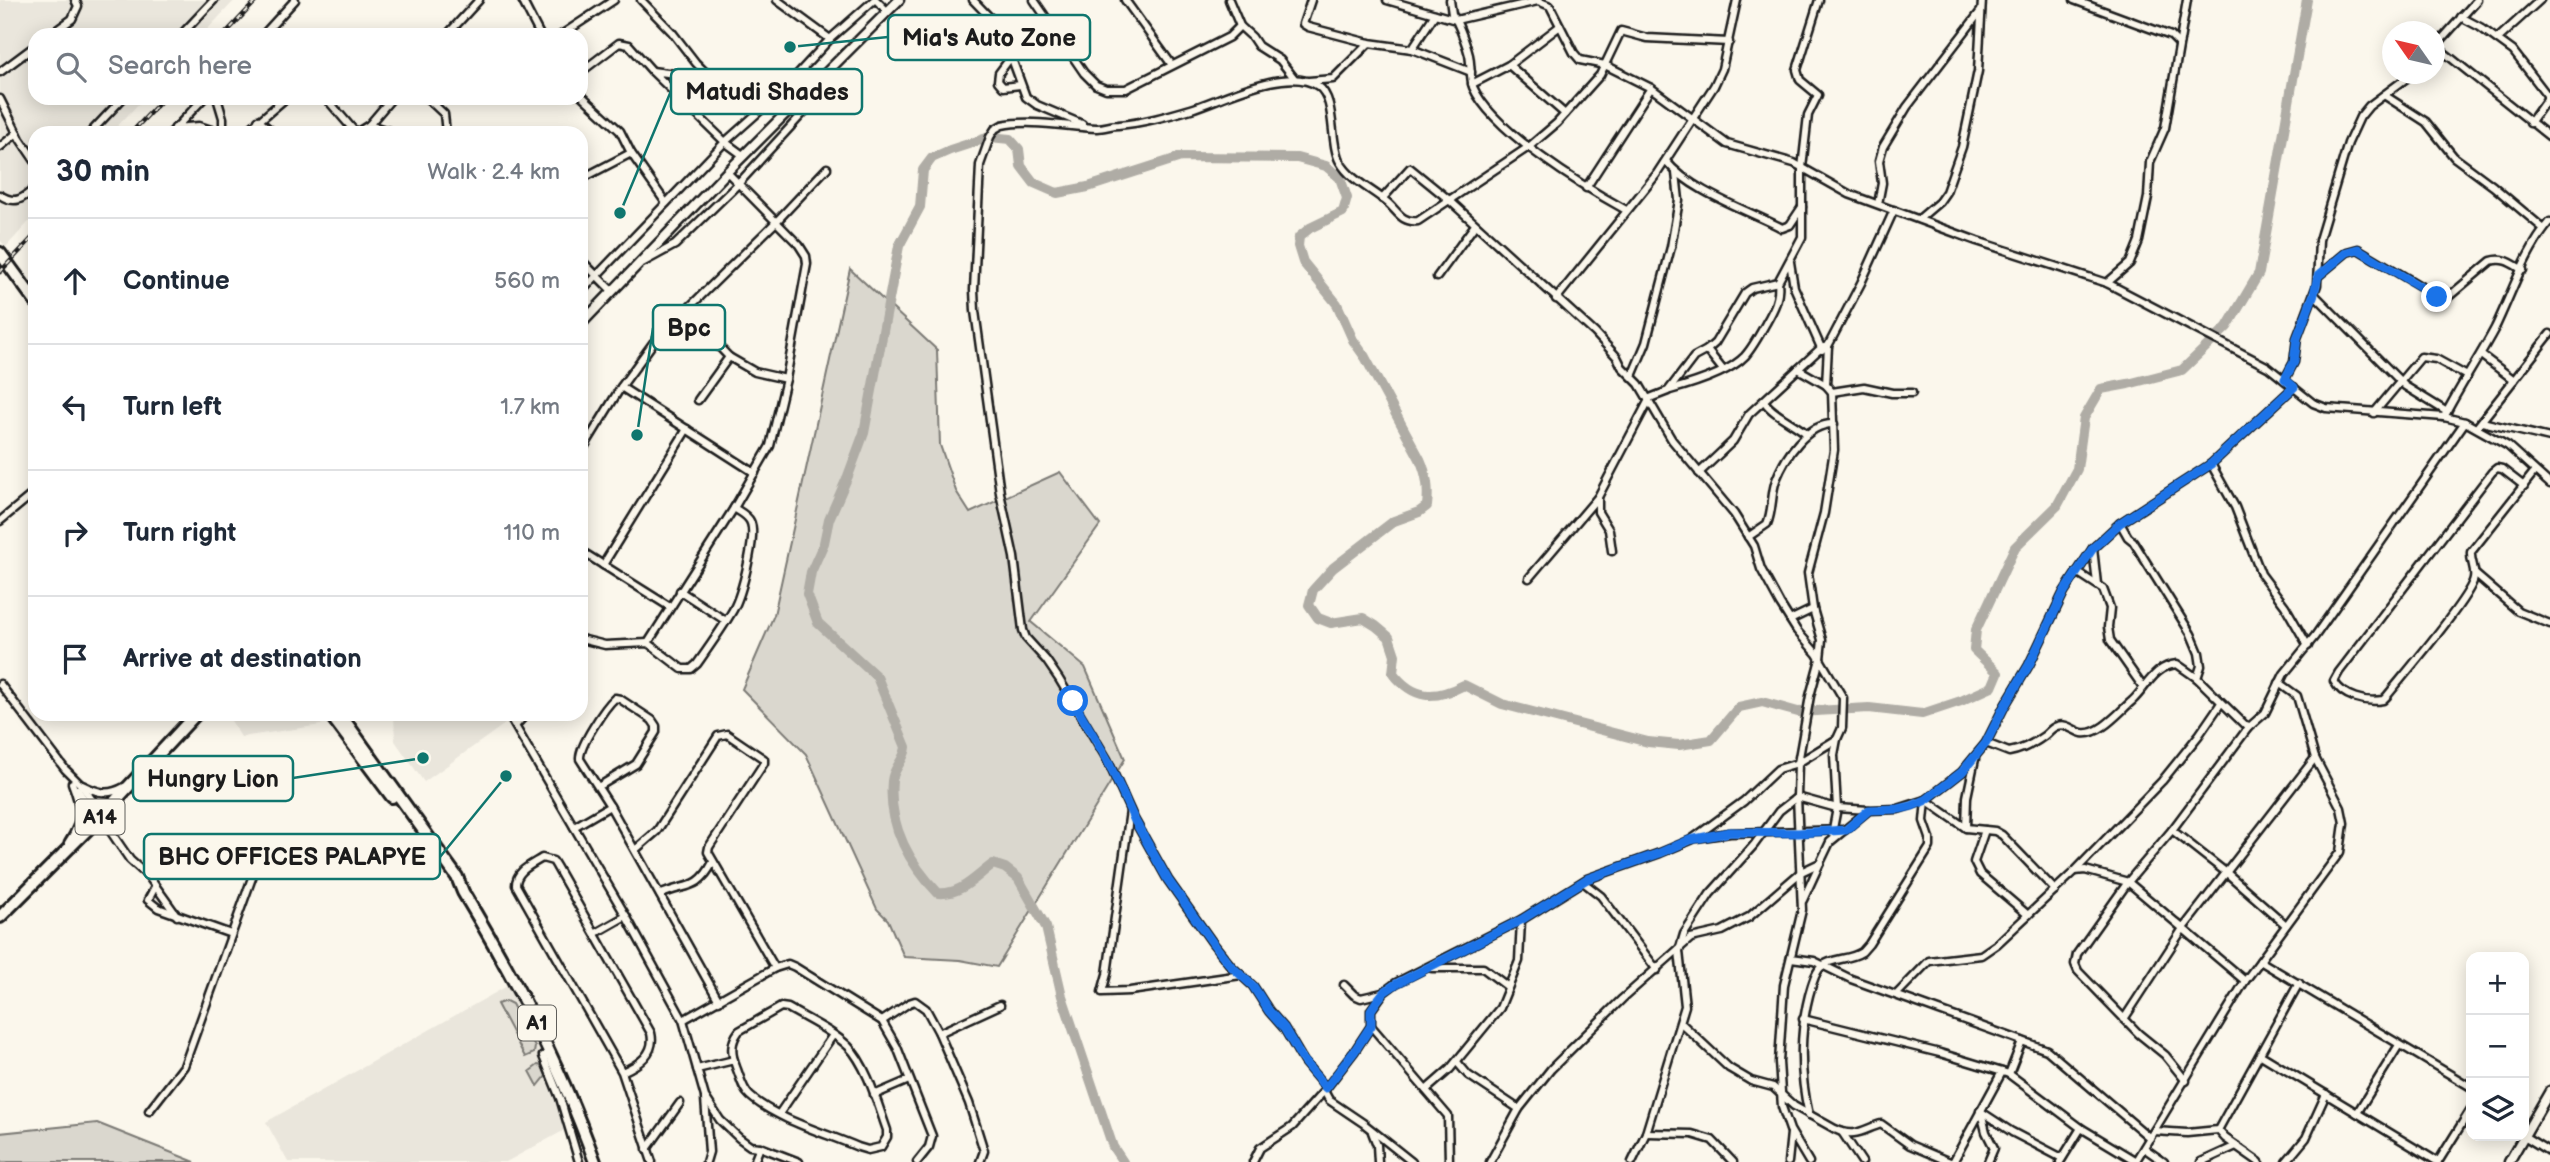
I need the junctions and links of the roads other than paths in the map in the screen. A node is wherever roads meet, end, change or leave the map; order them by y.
1 (75, 0) edge
2 (214, 0) edge
3 (295, 0) edge
4 (479, 0) edge
5 (522, 0) edge
6 (614, 0) edge
7 (640, 0) edge
8 (777, 0) edge
9 (875, 0) edge
10 (899, 0) edge
11 (974, 0) edge
12 (1034, 0) edge
13 (1125, 0) edge
14 (1229, 0) edge
15 (1311, 0) edge
16 (1387, 0) edge
17 (1450, 0) edge
18 (1737, 0) edge
19 (1819, 0) edge
20 (1982, 0) edge
21 (2074, 0) edge
22 (2187, 0) edge
23 (2477, 0) edge
24 (2540, 0) edge
25 (1546, 1) edge
26 (887, 11) junction
27 (1980, 12) junction
28 (1436, 14) junction
29 (2461, 16) junction
30 (1457, 20) junction
31 (1240, 26) junction
32 (1560, 26) junction
33 (58, 28) edge
34 (188, 28) edge
35 (269, 28) edge
36 (453, 28) edge
37 (536, 28) edge
38 (572, 28) edge
39 (2445, 35) edge
40 (830, 39) junction
41 (2497, 39) junction
42 (1729, 42) junction
43 (1369, 43) junction
44 (2179, 44) junction
45 (1412, 50) junction
46 (28, 52) edge
47 (2445, 55) edge
48 (1011, 57) junction
49 (1171, 65) junction
50 (1509, 65) junction
51 (1605, 65) junction
52 (588, 67) edge
53 (652, 71) junction
54 (0, 72) edge
55 (1471, 72) junction
56 (1294, 78) junction
57 (713, 79) junction
58 (1307, 81) junction
59 (1472, 84) junction
60 (2399, 84) edge
61 (1020, 85) junction
62 (1651, 88) junction
63 (780, 93) junction
64 (805, 94) junction
65 (2384, 95) junction
66 (0, 99) edge
67 (588, 102) edge
68 (116, 105) edge
69 (197, 105) edge
70 (219, 105) edge
71 (277, 105) edge
72 (332, 105) edge
73 (387, 105) edge
74 (434, 105) edge
75 (794, 105) junction
76 (1565, 114) junction
77 (1692, 117) junction
78 (258, 120) junction
79 (2530, 123) junction
80 (369, 125) joint
81 (97, 126) edge
82 (178, 126) edge
83 (222, 126) edge
84 (252, 126) edge
85 (265, 126) edge
86 (350, 126) edge
87 (372, 126) edge
88 (445, 126) edge
89 (1087, 127) junction
90 (17, 133) junction
91 (2550, 137) edge
92 (725, 142) junction
93 (0, 146) edge
94 (1530, 146) junction
95 (28, 150) edge
96 (631, 153) junction
97 (744, 156) junction
98 (1666, 161) junction
99 (827, 168) dead end
100 (1802, 168) junction
101 (727, 172) junction
102 (1676, 173) junction
103 (588, 175) edge
104 (739, 183) junction
105 (1586, 188) junction
106 (28, 194) edge
107 (0, 195) edge
108 (1382, 199) junction
109 (1448, 199) junction
110 (666, 203) junction
111 (1878, 204) junction
112 (1803, 206) junction
113 (1626, 210) junction
114 (1894, 210) junction
115 (1919, 219) junction
116 (776, 222) junction
117 (2550, 222) edge
118 (1475, 225) junction
119 (2544, 229) junction
120 (0, 253) edge
121 (1790, 260) junction
122 (637, 265) junction
123 (588, 267) edge
124 (2523, 270) junction
125 (596, 275) junction
126 (2318, 276) junction
127 (1437, 277) dead end
128 (1778, 282) junction
129 (2107, 283) junction
130 (588, 284) edge
131 (28, 291) edge
132 (612, 291) junction
133 (2314, 294) junction
134 (1556, 299) junction
135 (684, 310) junction
136 (588, 317) edge
137 (2550, 334) edge
138 (1825, 347) junction
139 (1707, 350) junction
140 (2481, 355) junction
141 (729, 357) junction
142 (1798, 369) junction
143 (1724, 370) junction
144 (1632, 376) junction
145 (2467, 376) junction
146 (786, 379) junction
147 (2285, 379) junction
148 (2514, 380) junction
149 (2400, 381) junction
150 (1826, 385) junction
151 (621, 387) junction
152 (2294, 387) junction
153 (1668, 391) junction
154 (1832, 393) junction
155 (1912, 393) dead end
156 (1650, 398) junction
157 (698, 400) dead end
158 (1764, 401) junction
159 (2374, 413) junction
160 (2446, 415) junction
161 (2465, 422) junction
162 (1834, 424) junction
163 (2479, 425) junction
164 (687, 429) junction
165 (1807, 434) junction
166 (2550, 438) edge
167 (588, 441) edge
168 (2211, 464) junction
169 (2535, 471) junction
170 (755, 472) junction
171 (1699, 473) junction
172 (2550, 484) edge
173 (2524, 486) junction
174 (1598, 497) junction
175 (28, 498) edge
176 (734, 508) junction
177 (0, 521) edge
178 (2120, 523) junction
179 (1748, 537) junction
180 (2093, 548) junction
181 (1612, 551) dead end
182 (588, 555) edge
183 (603, 565) junction
184 (2077, 572) junction
185 (2475, 574) junction
186 (1529, 578) dead end
187 (2098, 584) junction
188 (680, 592) junction
189 (670, 607) junction
190 (1813, 609) junction
191 (726, 621) junction
192 (1790, 621) junction
193 (2550, 624) edge
194 (588, 641) edge
195 (648, 643) junction
196 (2308, 646) junction
197 (1820, 659) junction
198 (2197, 678) junction
199 (2279, 683) junction
200 (0, 684) edge
201 (2143, 687) junction
202 (2221, 703) junction
203 (28, 721) edge
204 (28, 721) edge
205 (189, 721) edge
206 (335, 721) edge
207 (346, 721) edge
208 (513, 721) edge
209 (520, 721) edge
210 (516, 725) junction
211 (2248, 728) junction
212 (1837, 739) junction
213 (1986, 743) junction
214 (1975, 758) junction
215 (2315, 758) junction
216 (1798, 763) junction
217 (132, 782) junction
218 (76, 783) junction
219 (598, 787) junction
220 (1797, 797) junction
221 (1926, 800) junction
222 (610, 806) junction
223 (1837, 808) junction
224 (1130, 810) junction
225 (1869, 810) junction
226 (100, 816) junction
227 (574, 827) junction
228 (1966, 828) junction
229 (1846, 830) junction
230 (1985, 830) junction
231 (2172, 830) junction
232 (1762, 832) junction
233 (1832, 832) junction
234 (1798, 833) junction
235 (1690, 840) junction
236 (1830, 842) junction
237 (635, 850) junction
238 (258, 853) dead end
239 (59, 856) junction
240 (713, 862) junction
241 (1820, 863) junction
242 (1801, 872) junction
243 (2074, 872) junction
244 (2228, 874) junction
245 (1583, 882) junction
246 (2128, 882) junction
247 (155, 887) junction
248 (2055, 890) junction
249 (463, 892) junction
250 (660, 895) junction
251 (1803, 901) junction
252 (2028, 915) junction
253 (177, 916) junction
254 (626, 916) junction
255 (0, 917) edge
256 (1521, 920) junction
257 (2286, 925) junction
258 (2184, 927) junction
259 (596, 933) junction
260 (231, 934) junction
261 (1679, 951) junction
262 (1791, 958) junction
263 (2260, 961) junction
264 (1822, 965) junction
265 (775, 968) junction
266 (1429, 968) junction
267 (1657, 970) junction
268 (1241, 975) junction
269 (2245, 981) junction
270 (2299, 983) junction
271 (1344, 985) dead end
272 (1508, 987) junction
273 (1384, 992) junction
274 (1897, 994) junction
275 (1361, 998) junction
276 (719, 1001) junction
277 (1000, 1005) dead end
278 (1371, 1010) junction
279 (2124, 1019) junction
280 (683, 1020) junction
281 (1803, 1020) junction
282 (883, 1021) junction
283 (1681, 1023) junction
284 (1371, 1026) junction
285 (939, 1033) junction
286 (833, 1035) junction
287 (2022, 1041) junction
288 (2399, 1045) junction
289 (551, 1052) junction
290 (2261, 1055) junction
291 (734, 1060) junction
292 (1457, 1062) junction
293 (697, 1069) junction
294 (622, 1072) junction
295 (2006, 1073) junction
296 (909, 1080) junction
297 (2186, 1081) junction
298 (2466, 1084) edge
299 (1325, 1089) junction
300 (1426, 1090) junction
301 (2550, 1091) edge
302 (1779, 1093) junction
303 (2326, 1094) junction
304 (874, 1095) junction
305 (705, 1097) junction
306 (680, 1103) dead end
307 (1519, 1109) junction
308 (149, 1111) dead end
309 (1980, 1111) junction
310 (2357, 1113) junction
311 (779, 1114) junction
312 (1810, 1115) junction
313 (2466, 1117) edge
314 (2529, 1118) edge
315 (2081, 1128) junction
316 (1790, 1130) junction
317 (2218, 1130) junction
318 (1372, 1131) junction
319 (1842, 1132) junction
320 (1646, 1133) junction
321 (2152, 1134) junction
322 (2529, 1139) edge
323 (2521, 1141) edge
324 (2236, 1146) junction
325 (760, 1147) junction
326 (2144, 1148) junction
327 (647, 1149) junction
328 (2550, 1152) edge
329 (2061, 1160) edge
330 (2136, 1161) edge
331 (2206, 1161) edge
332 (579, 1162) edge
333 (595, 1162) edge
334 (652, 1162) edge
335 (706, 1162) edge
336 (754, 1162) edge
337 (799, 1162) edge
338 (917, 1162) edge
339 (980, 1162) edge
340 (1253, 1162) edge
341 (1378, 1162) edge
342 (1412, 1162) edge
343 (1449, 1162) edge
344 (1490, 1162) edge
345 (1632, 1162) edge
346 (1733, 1162) edge
347 (1788, 1162) edge
348 (1809, 1162) edge
349 (1861, 1162) edge
350 (1951, 1162) edge
351 (1988, 1162) edge
352 (2164, 1162) edge
353 (2259, 1162) edge
354 (2286, 1162) edge
355 (2438, 1162) edge
356 (2509, 1162) edge

1 - 33 street
2 - 34 street
3 - 35 street
4 - 36 street
5 - 37 street
6 - 38 street
7 - 57 street
8 - 40 street
9 - 26 street
9 - 40 street
10 - 26 street
11 - 48 street
12 - 49 street
13 - 49 street
14 - 31 street
15 - 43 street
16 - 28 street
17 - 30 street
18 - 42 street
19 - 100 street
20 - 27 street
21 - 44 street
22 - 44 street
23 - 29 street
24 - 41 street
25 - 30 street
25 - 32 street
26 - 64 street
27 - 111 street
27 - 115 street
28 - 30 street
28 - 45 street
29 - 39 street
29 - 41 street
30 - 55 street
31 - 49 street
31 - 56 street
32 - 50 street
32 - 51 street
40 - 63 street
41 - 79 street
42 - 51 street
42 - 77 street
43 - 45 street
43 - 58 street
44 - 129 street
45 - 55 street
46 - 54 street
47 - 79 street
48 - 61 street
48 - 61 street
50 - 59 street
50 - 76 street
51 - 62 street
51 - 76 street
52 - 53 street
53 - 57 street
53 - 92 street
55 - 59 street
56 - 58 street
56 - 89 street
57 - 63 street
58 - 108 street
59 - 94 street
60 - 65 street
61 - 89 street
62 - 77 street
62 - 105 street
63 - 75 street
63 - 92 street
64 - 75 street
64 - 104 street
65 - 119 street
65 - 126 street
66 - 90 street
67 - 96 street
68 - 81 street
69 - 82 street
70 - 83 street
71 - 78 street
72 - 86 street
73 - 80 street
74 - 88 street
75 - 97 street
76 - 94 street
77 - 98 street
77 - 100 street
78 - 84 street
78 - 85 street
79 - 91 street
80 - 87 street
89 - 224 street
90 - 93 street
90 - 95 street
92 - 97 street
92 - 110 street
94 - 105 street
94 - 109 street
96 - 103 street
96 - 110 street
97 - 101 street
98 - 102 street
98 - 113 street
99 - 116 street
100 - 111 street
100 - 112 street
101 - 104 street
101 - 122 street
102 - 112 street
102 - 144 street
104 - 116 street
104 - 122 street
105 - 113 street
106 - 107 street
108 - 109 street
108 - 109 street
109 - 118 street
110 - 125 street
111 - 114 street
112 - 121 street
113 - 134 street
114 - 115 street
114 - 138 street
115 - 129 street
116 - 135 street
116 - 146 street
117 - 119 street
118 - 127 street
118 - 134 street
119 - 124 street
120 - 131 highway
121 - 128 street
121 - 138 street
122 - 132 street
123 - 125 street
124 - 126 street
124 - 140 street
125 - 130 street
125 - 132 street
126 - 133 street
128 - 139 street
128 - 143 street
129 - 147 street
132 - 136 street
133 - 147 street
133 - 149 street
134 - 144 street
135 - 141 street
135 - 151 street
137 - 148 street
138 - 142 street
138 - 150 street
139 - 143 street
139 - 153 street
140 - 145 street
140 - 148 street
141 - 146 street
141 - 157 street
142 - 150 street
142 - 158 street
143 - 153 street
144 - 156 street
145 - 149 street
145 - 160 street
146 - 170 street
147 - 152 street
148 - 163 street
149 - 159 street
149 - 160 street
150 - 154 street
151 - 164 street
151 - 167 street
152 - 159 street
152 - 168 street
153 - 156 street
154 - 155 street
154 - 162 street
156 - 171 street
156 - 174 street
158 - 165 street
158 - 171 street
159 - 160 street
160 - 161 street
161 - 163 street
161 - 196 street
162 - 165 street
162 - 190 street
163 - 166 street
163 - 169 street
164 - 170 street
164 - 183 street
165 - 179 street
168 - 178 street
168 - 196 street
169 - 172 street
169 - 173 street
170 - 176 street
171 - 179 street
173 - 185 street
173 - 185 street
174 - 181 street
174 - 186 street
175 - 177 street
176 - 188 street
176 - 191 street
178 - 180 street
178 - 198 street
179 - 192 street
180 - 184 street
180 - 187 street
182 - 183 street
183 - 189 street
184 - 187 street
184 - 213 street
185 - 193 street
187 - 201 street
188 - 189 street
188 - 191 street
189 - 195 street
190 - 192 street
190 - 197 street
191 - 195 street
192 - 197 street
194 - 195 street
196 - 199 street
197 - 212 street
197 - 216 street
198 - 201 street
198 - 202 street
199 - 211 street
199 - 215 street
200 - 203 street
201 - 213 street
202 - 211 street
202 - 243 street
204 - 218 street
205 - 217 highway, A14
206 - 249 highway, A1
207 - 249 highway, A1
208 - 210 street
209 - 210 street
210 - 227 street
211 - 231 street
212 - 216 street
212 - 223 street
213 - 214 street
214 - 221 street
214 - 228 street
215 - 244 street
215 - 257 street
216 - 220 street
216 - 235 street
217 - 218 street
217 - 226 highway, A14
218 - 226 street
218 - 239 street
219 - 219 street
219 - 222 street
220 - 223 street
220 - 232 street
220 - 234 street
221 - 225 street
221 - 228 street
221 - 264 street
222 - 227 street
222 - 237 street
223 - 225 street
223 - 233 street
224 - 268 street
224 - 268 street
225 - 229 street
226 - 239 highway, A14
226 - 247 street
227 - 254 street
228 - 230 street
229 - 233 street
229 - 236 street
230 - 248 street
230 - 252 street
231 - 244 street
231 - 246 street
232 - 234 street
232 - 235 street
232 - 261 street
233 - 234 street
233 - 236 street
234 - 242 street
235 - 245 street
236 - 241 street
237 - 240 street
237 - 250 street
238 - 260 street
239 - 255 highway, A14
240 - 250 street
240 - 265 street
241 - 242 street
241 - 251 street
242 - 251 street
242 - 261 street
243 - 246 street
243 - 248 street
244 - 257 street
244 - 258 street
245 - 256 street
245 - 267 street
246 - 258 street
246 - 279 street
247 - 253 street
247 - 253 street
248 - 252 street
249 - 289 highway, A1
250 - 276 street
251 - 262 street
252 - 274 street
253 - 260 street
254 - 259 street
254 - 280 street
256 - 266 street
256 - 272 street
257 - 263 street
258 - 269 street
258 - 279 street
259 - 294 street
259 - 294 street
260 - 308 street
261 - 267 street
261 - 283 street
262 - 264 street
262 - 302 street
263 - 269 street
263 - 270 street
264 - 274 street
264 - 281 street
265 - 276 street
265 - 282 street
266 - 272 street
266 - 273 street
267 - 307 street
268 - 299 street
269 - 297 street
270 - 288 street
270 - 290 street
271 - 275 street
272 - 292 street
273 - 275 street
273 - 278 street
274 - 287 street
275 - 278 street
276 - 280 street
277 - 285 street
278 - 284 street
279 - 297 street
280 - 293 street
281 - 295 street
281 - 312 street
282 - 285 street
282 - 296 street
283 - 302 street
283 - 320 street
284 - 299 street
284 - 300 street
285 - 339 street
286 - 291 street
286 - 304 street
286 - 311 street
287 - 295 street
287 - 321 street
288 - 298 street
288 - 310 street
289 - 332 street
289 - 333 highway, A1
290 - 303 street
290 - 317 street
291 - 293 street
291 - 311 street
292 - 300 street
292 - 307 street
293 - 305 street
294 - 327 street
295 - 309 street
295 - 315 street
296 - 304 street
296 - 338 street
297 - 321 street
299 - 318 street
299 - 340 street
300 - 343 street
301 - 314 street
302 - 312 street
302 - 316 street
303 - 310 street
303 - 354 street
304 - 311 street
305 - 325 street
305 - 335 street
306 - 327 street
307 - 344 street
309 - 329 street
309 - 350 street
309 - 351 street
310 - 355 street
312 - 319 street
313 - 355 street
315 - 329 street
315 - 330 street
316 - 347 street
316 - 348 street
317 - 321 street
317 - 324 street
318 - 341 street
318 - 342 street
319 - 349 street
319 - 350 street
320 - 345 street
320 - 346 street
321 - 326 street
322 - 328 street
323 - 356 street
324 - 331 street
324 - 353 street
325 - 336 street
325 - 337 street
326 - 330 street
326 - 352 street
327 - 334 street

